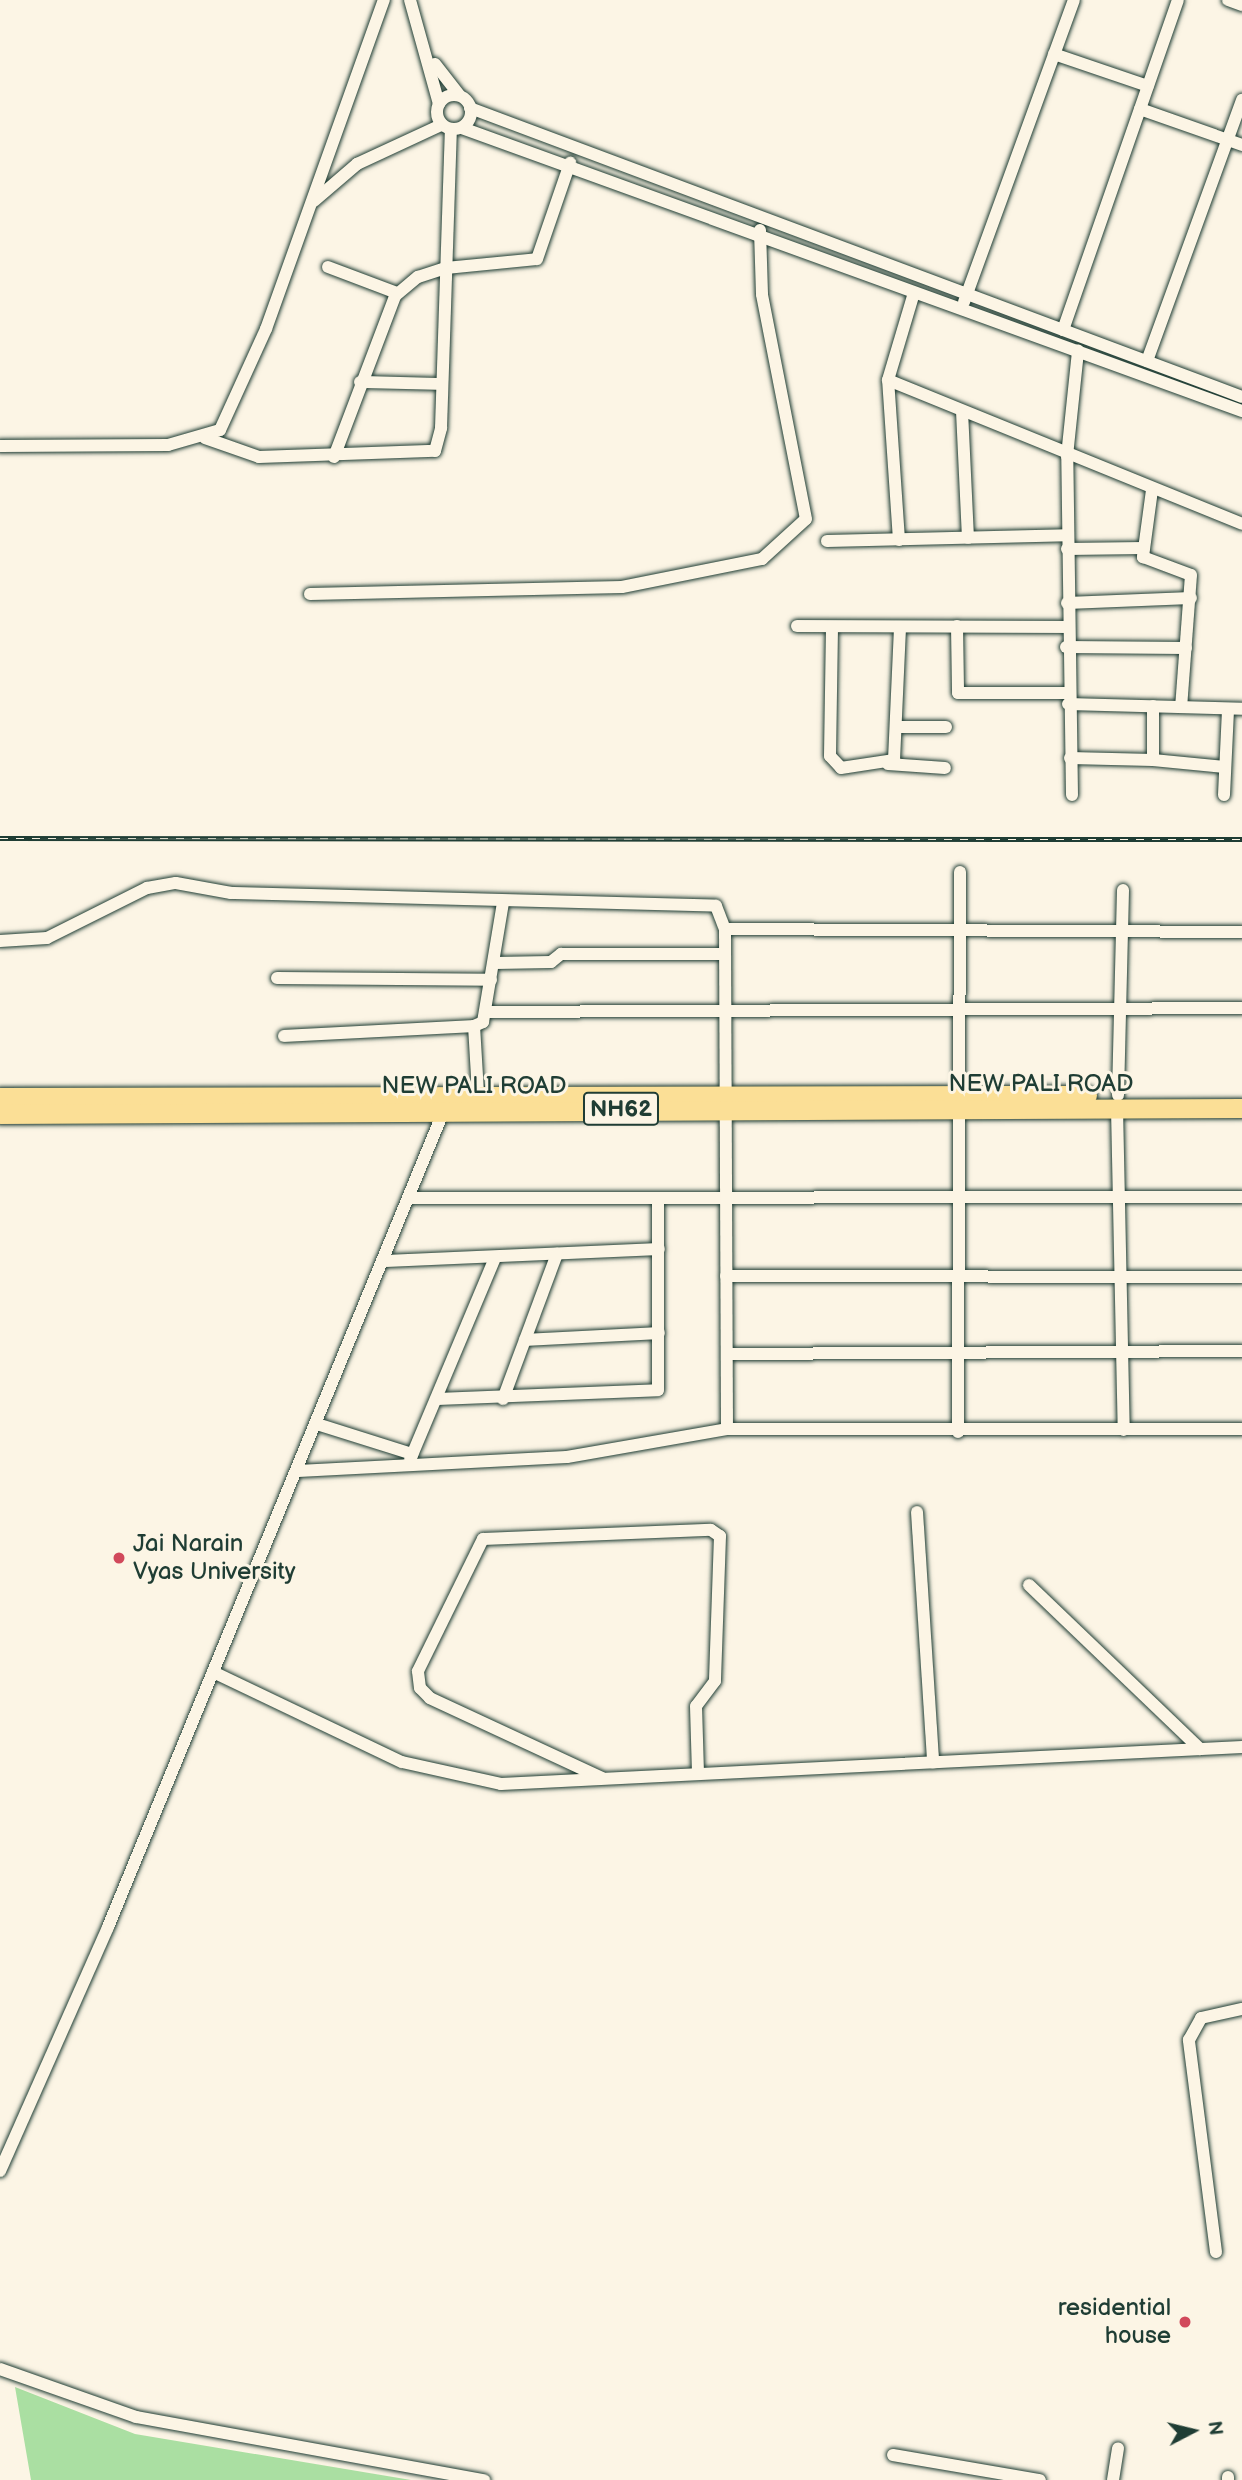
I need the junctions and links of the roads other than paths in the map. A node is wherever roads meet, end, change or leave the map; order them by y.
1 (384, 0) edge
2 (410, 0) edge
3 (1074, 0) edge
4 (1178, 0) edge
5 (1228, 0) edge
6 (1242, 5) edge
7 (1054, 54) junction
8 (428, 56) junction
9 (1148, 86) junction
10 (459, 95) junction
11 (1242, 100) edge
12 (439, 104) junction
13 (470, 108) junction
14 (1140, 109) junction
15 (452, 127) junction
16 (1228, 140) junction
17 (1242, 145) edge
18 (570, 163) junction
19 (310, 204) junction
20 (760, 217) junction
21 (760, 234) junction
22 (328, 267) dead end
23 (446, 268) junction
24 (397, 293) junction
25 (914, 293) junction
26 (966, 296) junction
27 (961, 309) junction
28 (1062, 330) junction
29 (1078, 351) junction
30 (1147, 361) junction
31 (888, 380) junction
32 (360, 382) junction
33 (441, 384) junction
34 (1242, 397) edge
35 (962, 411) junction
36 (1242, 411) edge
37 (205, 438) junction
38 (0, 446) edge
39 (1067, 456) junction
40 (334, 457) junction
41 (1152, 490) junction
42 (1242, 524) edge
43 (1067, 535) junction
44 (968, 538) junction
45 (899, 540) junction
46 (827, 541) dead end
47 (1144, 548) junction
48 (1067, 549) junction
49 (310, 594) dead end
50 (1191, 598) junction
51 (1067, 603) junction
52 (797, 626) dead end
53 (957, 626) junction
54 (900, 627) junction
55 (1067, 627) junction
56 (832, 628) junction
57 (1066, 647) junction
58 (1186, 648) junction
59 (1067, 698) junction
60 (1153, 706) junction
61 (1181, 707) junction
62 (1228, 709) junction
63 (1242, 709) edge
64 (897, 727) junction
65 (946, 727) dead end
66 (1070, 758) junction
67 (1153, 760) junction
68 (888, 764) junction
69 (1225, 767) junction
70 (945, 768) dead end
71 (1072, 795) dead end
72 (1224, 795) dead end
73 (960, 872) dead end
74 (1123, 890) dead end
75 (503, 903) junction
76 (725, 929) junction
77 (960, 932) junction
78 (1119, 932) junction
79 (1242, 932) edge
80 (0, 941) edge
81 (725, 954) junction
82 (495, 963) junction
83 (277, 978) dead end
84 (491, 980) junction
85 (725, 1008) junction
86 (958, 1008) junction
87 (1242, 1008) edge
88 (1116, 1009) junction
89 (485, 1012) junction
90 (474, 1026) junction
91 (284, 1036) dead end
92 (478, 1093) junction
93 (1242, 1095) edge
94 (0, 1097) edge
95 (724, 1101) junction
96 (960, 1101) junction
97 (1117, 1102) junction
98 (1242, 1108) edge
99 (444, 1110) junction
100 (0, 1114) edge
101 (1242, 1197) edge
102 (411, 1198) junction
103 (725, 1198) junction
104 (960, 1198) junction
105 (1117, 1198) junction
106 (658, 1199) junction
107 (659, 1249) junction
108 (557, 1254) junction
109 (495, 1258) junction
110 (386, 1261) junction
111 (959, 1274) junction
112 (726, 1276) junction
113 (1242, 1277) edge
114 (1121, 1279) junction
115 (659, 1333) junction
116 (525, 1340) junction
117 (1121, 1351) junction
118 (1242, 1351) edge
119 (727, 1354) junction
120 (958, 1354) junction
121 (437, 1399) junction
122 (503, 1399) junction
123 (317, 1424) junction
124 (727, 1429) junction
125 (1242, 1429) edge
126 (1124, 1430) junction
127 (958, 1432) junction
128 (411, 1457) junction
129 (298, 1471) junction
130 (917, 1512) dead end
131 (1029, 1585) dead end
132 (213, 1672) junction
133 (1242, 1747) edge
134 (1200, 1749) junction
135 (933, 1762) junction
136 (698, 1774) junction
137 (606, 1779) junction
138 (1242, 2010) edge
139 (0, 2171) edge
140 (1216, 2252) dead end
141 (0, 2369) edge
142 (1118, 2448) dead end
143 (894, 2455) dead end
144 (484, 2480) edge
145 (1040, 2480) edge
146 (1113, 2480) edge

1 - 19 street
2 - 8 street
3 - 7 street
4 - 9 street
5 - 6 street
7 - 9 street
7 - 26 street
8 - 10 street
8 - 12 street
9 - 14 street
10 - 12 street
10 - 13 street
11 - 16 street
12 - 15 street
13 - 15 street
13 - 20 street
14 - 16 street
14 - 28 street
15 - 18 street
15 - 19 street
15 - 23 street
16 - 17 street
16 - 30 street
18 - 21 street
18 - 23 street
19 - 37 street
20 - 21 street
20 - 26 street
21 - 25 street
21 - 49 street
22 - 24 street
23 - 24 street
23 - 33 street
24 - 32 street
25 - 27 street
25 - 31 street
26 - 27 street
26 - 28 street
27 - 29 street
28 - 30 street
29 - 36 street
29 - 39 street
30 - 34 street
31 - 35 street
31 - 45 street
32 - 33 street
32 - 40 street
33 - 40 street
35 - 39 street
35 - 44 street
37 - 38 street
37 - 40 street
39 - 41 street
39 - 43 street
41 - 42 street
41 - 47 street
43 - 44 street
43 - 48 street
44 - 45 street
45 - 46 street
47 - 48 street
47 - 50 street
48 - 51 street
50 - 51 street
50 - 58 street
51 - 55 street
52 - 56 street
53 - 54 street
53 - 55 street
53 - 59 street
54 - 56 street
54 - 64 street
55 - 57 street
56 - 68 street
57 - 58 street
57 - 59 street
58 - 61 street
59 - 60 street
59 - 66 street
60 - 61 street
60 - 67 street
61 - 62 street
62 - 63 street
62 - 69 street
64 - 65 street
64 - 68 street
66 - 67 street
66 - 71 street
67 - 69 street
68 - 70 street
69 - 72 street
73 - 77 street
74 - 78 street
75 - 76 street
75 - 80 street
75 - 82 street
76 - 77 street
76 - 81 street
77 - 78 street
77 - 86 street
78 - 79 street
78 - 88 street
81 - 82 street
81 - 85 street
82 - 84 street
83 - 84 street
84 - 89 street
85 - 86 street
85 - 89 street
85 - 95 street
86 - 88 street
86 - 96 street
87 - 88 street
88 - 97 street
89 - 90 street
90 - 91 street
90 - 92 street
92 - 94 highway, NEW PALI ROAD / NH62
92 - 95 highway, NEW PALI ROAD / NH62
93 - 97 highway, NEW PALI ROAD / NH62
95 - 96 highway, NEW PALI ROAD / NH62
95 - 99 highway, NEW PALI ROAD / NH62
95 - 103 street
96 - 97 highway, NEW PALI ROAD / NH62
96 - 104 street
97 - 98 highway, NEW PALI ROAD / NH62
97 - 105 street
99 - 100 highway, NEW PALI ROAD / NH62
99 - 102 street
101 - 105 street
102 - 106 street
102 - 110 street
103 - 104 street
103 - 106 street
103 - 112 street
104 - 105 street
104 - 111 street
105 - 114 street
106 - 107 street
107 - 108 street
107 - 115 street
108 - 109 street
108 - 116 street
109 - 110 street
109 - 121 street
110 - 123 street
111 - 112 street
111 - 114 street
111 - 120 street
112 - 119 street
113 - 114 street
114 - 117 street
115 - 116 street
115 - 122 street
116 - 122 street
117 - 118 street
117 - 120 street
117 - 126 street
119 - 120 street
119 - 124 street
120 - 127 street
121 - 122 street
121 - 128 street
123 - 128 street
123 - 129 street
124 - 127 street
124 - 128 street
125 - 126 street
126 - 127 street
128 - 129 street
129 - 132 street
130 - 135 street
131 - 134 street
132 - 137 street
132 - 139 street
133 - 134 street
134 - 135 street
135 - 136 street
136 - 137 street
136 - 137 street
138 - 140 street
141 - 144 street
142 - 146 street
143 - 145 street

